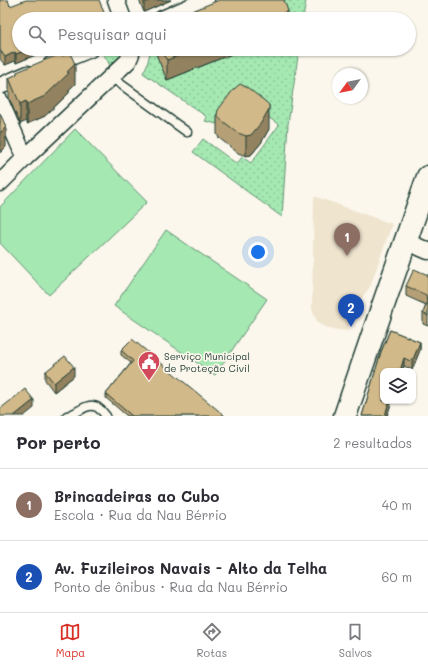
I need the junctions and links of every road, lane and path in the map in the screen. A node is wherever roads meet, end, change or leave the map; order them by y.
1 (116, 0) edge
2 (206, 0) edge
3 (120, 12) edge
4 (178, 12) edge
5 (73, 56) edge
6 (130, 56) edge
7 (111, 77) junction
8 (0, 86) edge
9 (0, 102) edge
10 (187, 132) dead end
11 (25, 158) junction
12 (428, 177) edge
13 (0, 182) edge
14 (406, 242) junction
15 (428, 251) edge
16 (67, 416) edge
17 (106, 416) edge
18 (346, 416) edge

1 - 3 street
2 - 4 street
5 - 8 street
6 - 7 street
7 - 10 lane
7 - 11 street
9 - 11 street
11 - 13 street
12 - 14 main road
14 - 15 street
14 - 18 main road
16 - 17 lane

